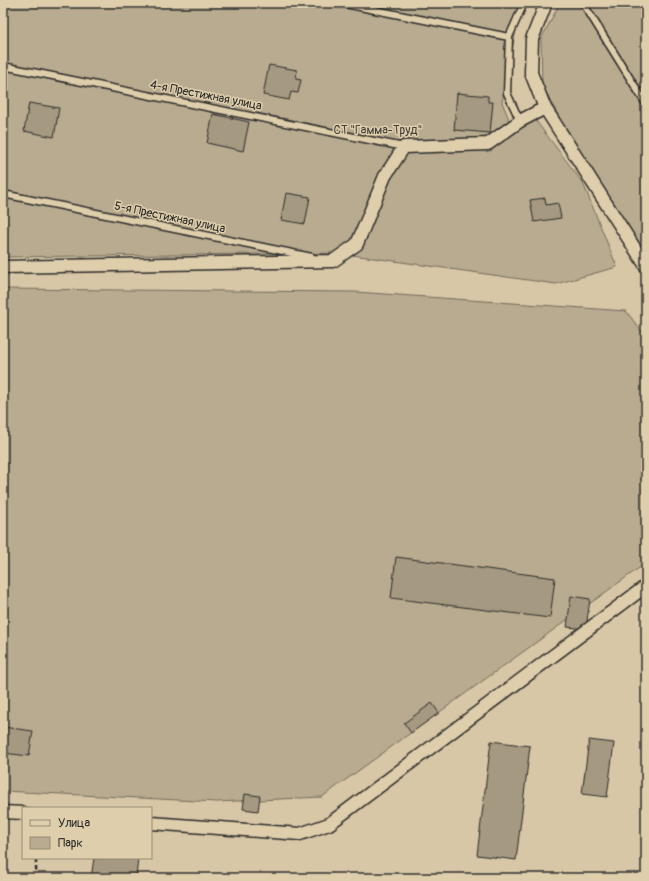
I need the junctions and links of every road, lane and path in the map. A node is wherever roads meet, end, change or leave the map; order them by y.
1 (340, 3) edge
2 (524, 3) edge
3 (546, 3) edge
4 (583, 3) edge
5 (509, 37) junction
6 (3, 66) edge
7 (646, 104) edge
8 (545, 108) junction
9 (520, 121) junction
10 (404, 147) junction
11 (3, 194) edge
12 (333, 261) junction
13 (646, 266) edge
14 (3, 267) edge
15 (646, 586) edge
16 (3, 812) edge
17 (22, 813) edge
18 (152, 823) edge
19 (36, 859) edge
20 (36, 878) edge

1 - 5 lane
2 - 5 lane
3 - 8 street
4 - 7 lane
5 - 9 lane
6 - 10 lane, 4-я Престижная улица
8 - 9 street
8 - 13 street
9 - 10 street
10 - 12 street
11 - 12 lane, 5-я Престижная улица
12 - 14 street
15 - 18 street
16 - 17 street
19 - 20 path

